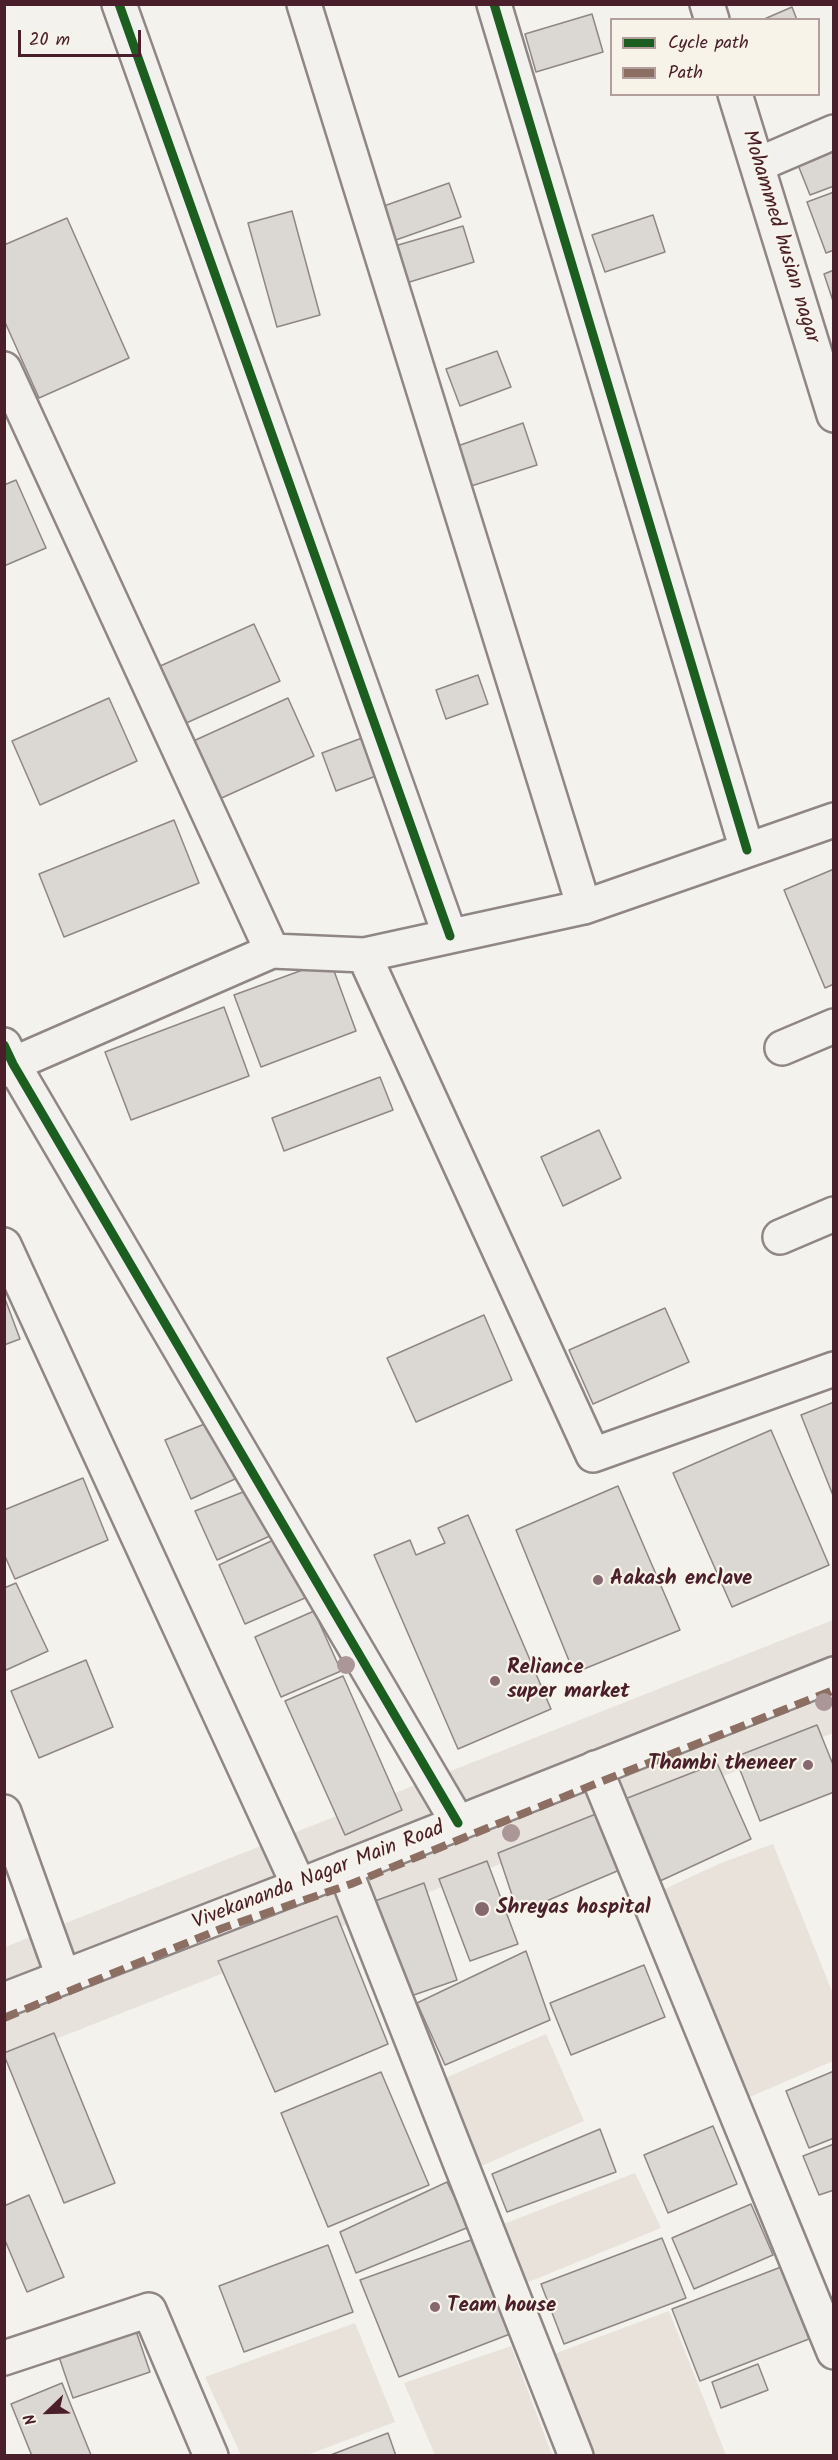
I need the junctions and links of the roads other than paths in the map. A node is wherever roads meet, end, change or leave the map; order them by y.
1 (119, 4) edge
2 (304, 4) edge
3 (494, 4) edge
4 (736, 96) edge
5 (834, 132) edge
6 (757, 165) junction
7 (4, 369) edge
8 (832, 404) edge
9 (834, 820) edge
10 (747, 850) junction
11 (584, 907) junction
12 (450, 936) junction
13 (273, 951) junction
14 (364, 956) junction
15 (834, 1026) edge
16 (782, 1048) dead end
17 (7, 1060) edge
18 (834, 1214) edge
19 (780, 1237) dead end
20 (4, 1245) edge
21 (834, 1369) edge
22 (831, 1683) edge
23 (595, 1768) junction
24 (4, 1812) edge
25 (458, 1823) junction
26 (344, 1868) junction
27 (299, 1886) junction
28 (63, 1976) junction
29 (4, 2000) edge
30 (834, 2352) edge
31 (4, 2358) edge
32 (211, 2456) edge
33 (576, 2456) edge

1 - 12 street
2 - 11 street
3 - 10 street
4 - 6 street, Mohammed husian nagar
5 - 6 street
6 - 8 street, Mohammed husian nagar
7 - 13 street
9 - 10 street
10 - 11 street
11 - 12 street
12 - 14 street
13 - 14 street
13 - 17 street
14 - 21 street
15 - 16 street
17 - 25 street
18 - 19 street
20 - 27 street
22 - 23 street, Vivekananda Nagar Main Road
23 - 25 street, Vivekananda Nagar Main Road
23 - 30 street
24 - 28 street
25 - 26 street, Vivekananda Nagar Main Road
26 - 27 street, Vivekananda Nagar Main Road
26 - 33 street
27 - 28 street, Vivekananda Nagar Main Road
28 - 29 street, Vivekananda Nagar Main Road
31 - 32 street

